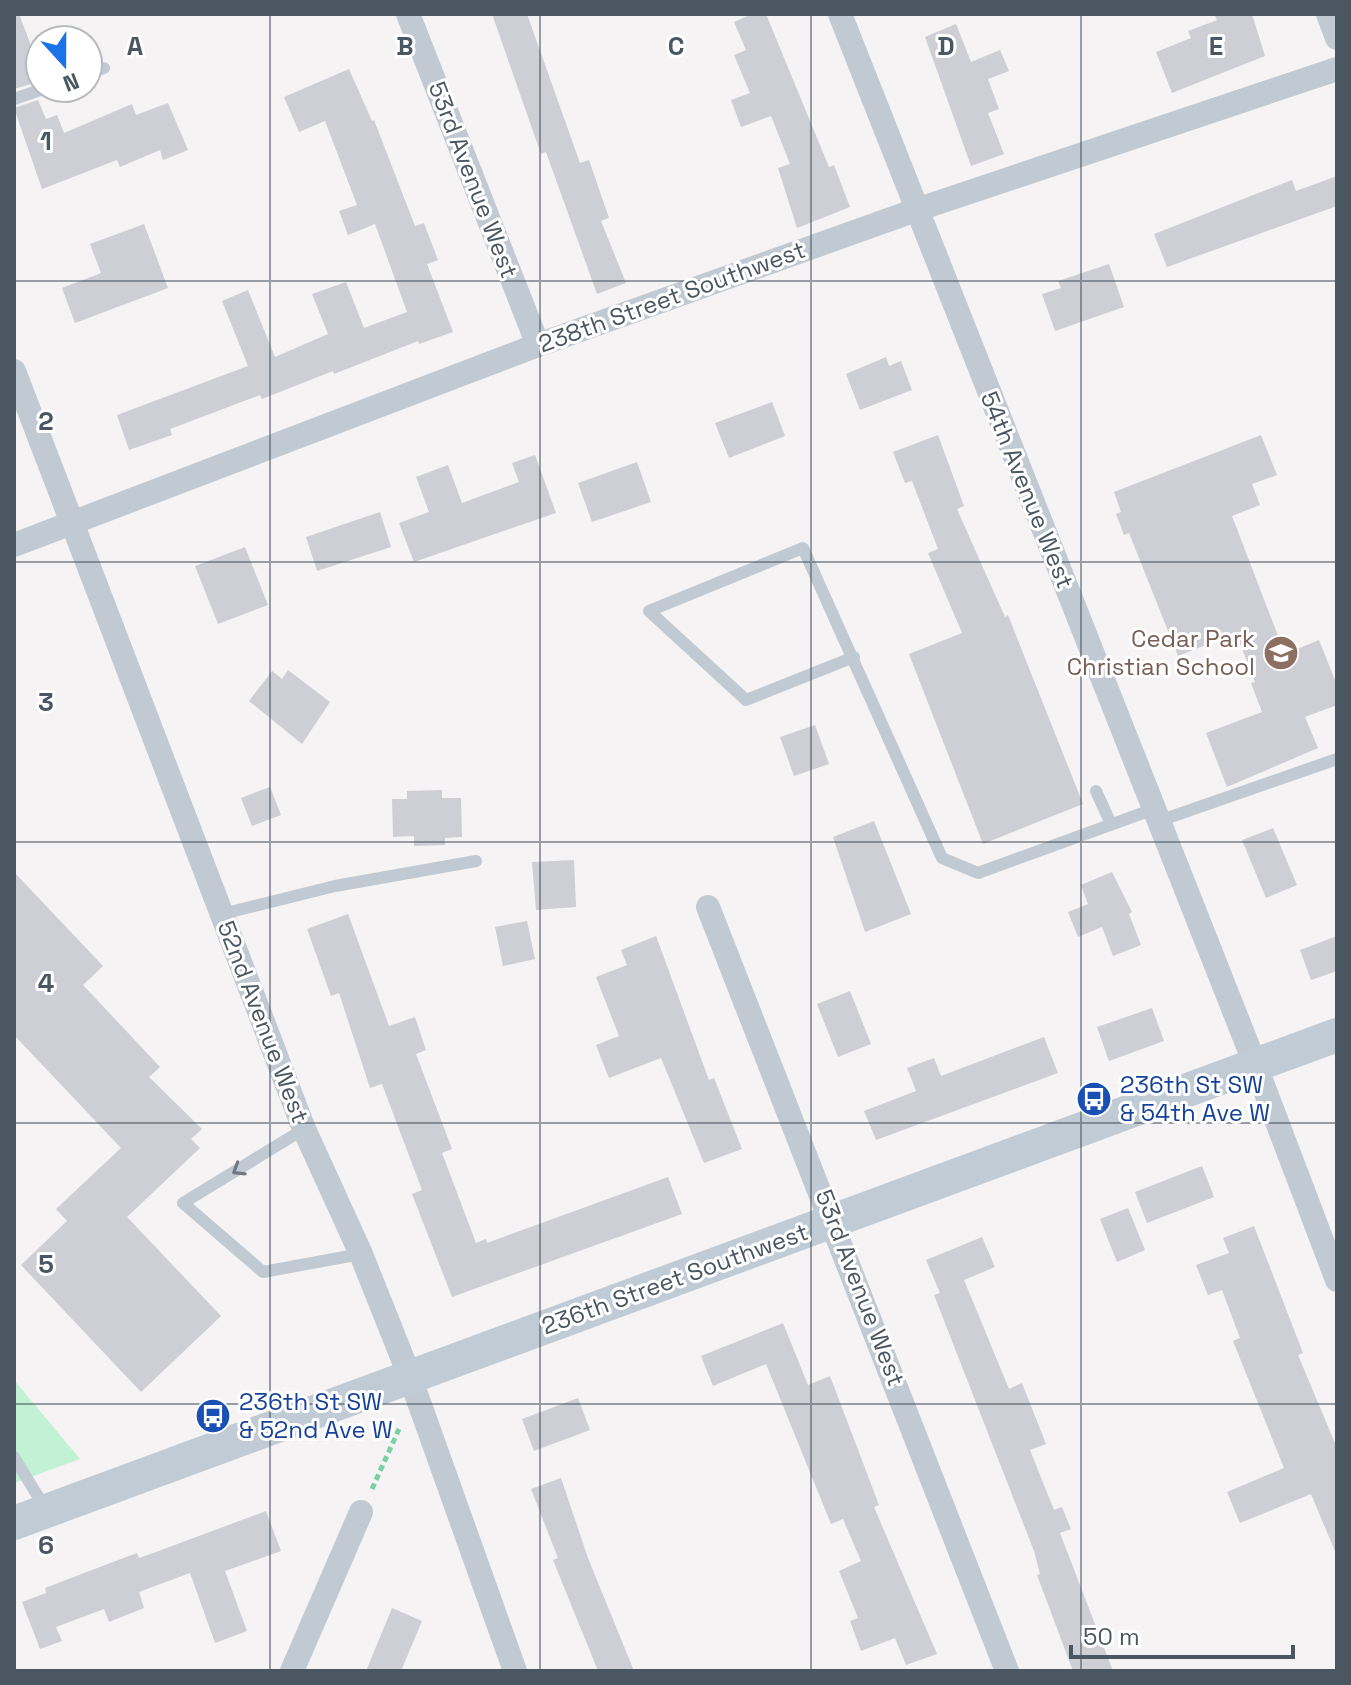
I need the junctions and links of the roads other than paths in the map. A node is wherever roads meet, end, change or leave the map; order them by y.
1 (408, 14) edge
2 (840, 14) edge
3 (1328, 14) edge
4 (1337, 38) edge
5 (1337, 69) edge
6 (916, 210) junction
7 (538, 345) junction
8 (14, 371) edge
9 (72, 524) junction
10 (14, 545) edge
11 (854, 657) junction
12 (1337, 759) edge
13 (1096, 791) dead end
14 (1156, 815) junction
15 (1111, 824) junction
16 (476, 861) dead end
17 (708, 907) dead end
18 (222, 914) junction
19 (1337, 1035) edge
20 (1255, 1064) junction
21 (304, 1129) junction
22 (834, 1221) junction
23 (361, 1254) junction
24 (1337, 1280) edge
25 (410, 1377) junction
26 (15, 1461) edge
27 (47, 1511) junction
28 (361, 1512) road end
29 (14, 1523) edge
30 (292, 1671) edge
31 (515, 1671) edge
32 (1007, 1671) edge

1 - 7 street, 53rd Avenue West
2 - 6 street, 54th Avenue West
3 - 4 street
5 - 6 street, 238th Street Southwest
6 - 7 street, 238th Street Southwest
6 - 14 street, 54th Avenue West
7 - 9 street, 238th Street Southwest
8 - 9 street, 52nd Avenue West
9 - 10 street, 238th Street Southwest
9 - 18 street, 52nd Avenue West
11 - 11 lane
11 - 15 lane
12 - 14 lane
13 - 15 lane
14 - 15 lane
14 - 20 street, 54th Avenue West
16 - 18 lane
17 - 22 street, 53rd Avenue West
18 - 21 street, 52nd Avenue West
19 - 20 main road, 236th Street Southwest
20 - 22 main road, 236th Street Southwest
20 - 24 street, 54th Avenue West
21 - 23 street, 52nd Avenue West
21 -> 23 lane
22 - 25 main road, 236th Street Southwest
22 - 32 street, 53rd Avenue West
23 - 25 street, 52nd Avenue West
25 - 27 main road, 236th Street Southwest
25 - 31 street, 52nd Avenue West
26 - 27 lane
27 - 29 main road, 236th Street Southwest
28 - 30 street

